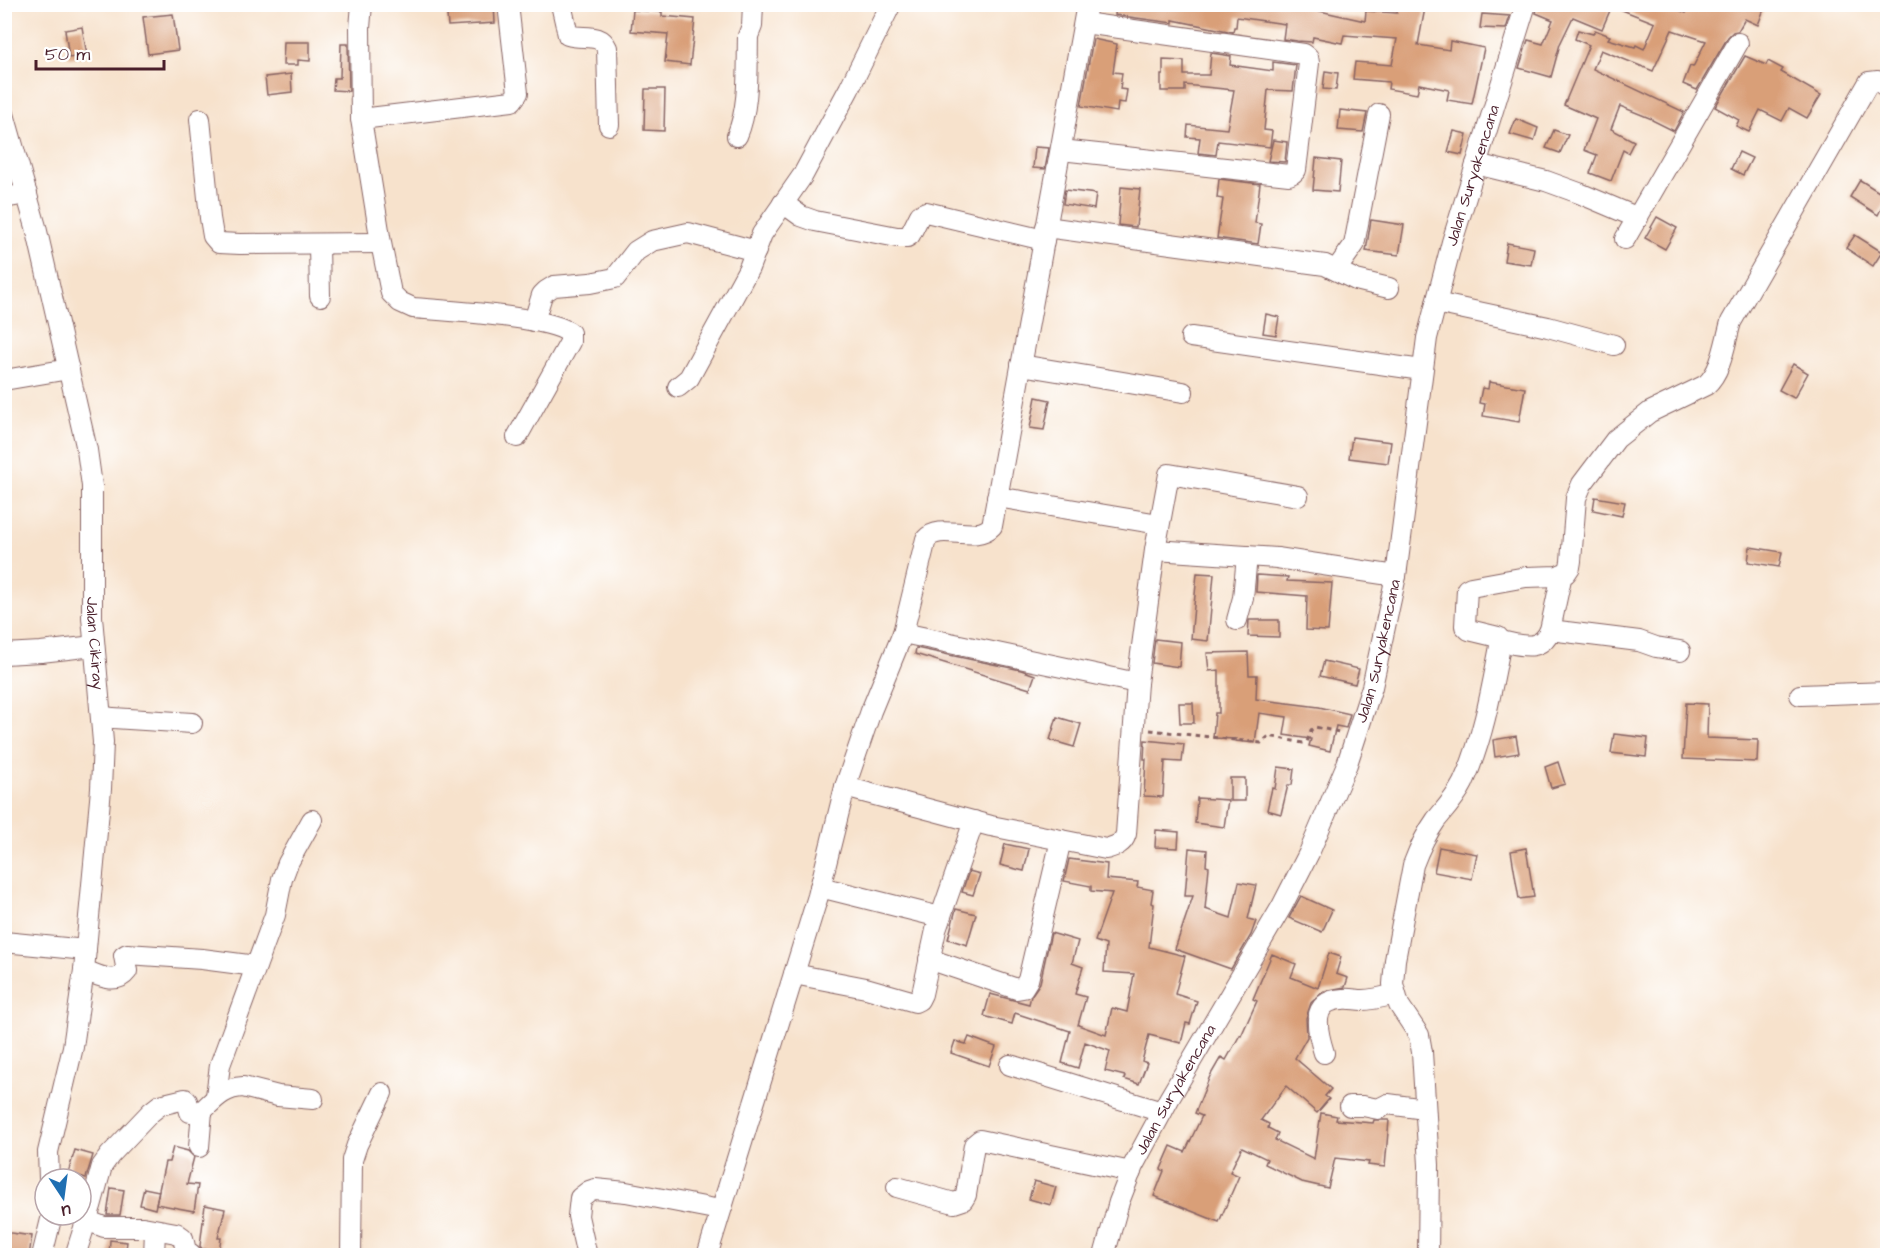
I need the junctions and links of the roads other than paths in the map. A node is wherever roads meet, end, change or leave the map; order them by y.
1 (362, 4) edge
2 (507, 4) edge
3 (561, 4) edge
4 (753, 4) edge
5 (891, 4) edge
6 (1526, 4) edge
7 (1085, 14) edge
8 (1738, 43) dead end
9 (1887, 88) edge
10 (4, 114) edge
11 (1379, 114) dead end
12 (200, 119) dead end
13 (361, 119) junction
14 (609, 125) dead end
15 (737, 136) dead end
16 (1061, 150) junction
17 (1476, 164) junction
18 (27, 194) junction
19 (4, 198) edge
20 (783, 203) junction
21 (1638, 218) junction
22 (1045, 233) junction
23 (1625, 238) dead end
24 (381, 243) junction
25 (319, 244) junction
26 (756, 251) junction
27 (1336, 270) junction
28 (1389, 288) dead end
29 (320, 296) dead end
30 (1436, 303) junction
31 (534, 321) junction
32 (1191, 337) dead end
33 (1614, 345) dead end
34 (1021, 365) junction
35 (69, 369) junction
36 (1422, 370) junction
37 (4, 380) edge
38 (678, 387) dead end
39 (1183, 392) dead end
40 (517, 437) dead end
41 (1298, 496) dead end
42 (997, 497) junction
43 (1160, 524) junction
44 (1155, 550) junction
45 (1247, 556) junction
46 (1562, 574) junction
47 (1396, 576) junction
48 (1237, 620) dead end
49 (1550, 630) junction
50 (903, 633) junction
51 (1501, 641) junction
52 (94, 645) junction
53 (1680, 651) dead end
54 (4, 654) edge
55 (1137, 683) junction
56 (1887, 692) edge
57 (1800, 695) dead end
58 (101, 716) junction
59 (192, 723) dead end
60 (845, 788) junction
61 (312, 820) dead end
62 (974, 821) junction
63 (1061, 840) junction
64 (820, 887) junction
65 (940, 917) junction
66 (4, 942) edge
67 (929, 959) junction
68 (85, 960) junction
69 (256, 966) junction
70 (794, 974) junction
71 (1395, 994) junction
72 (1324, 1053) dead end
73 (1010, 1065) dead end
74 (382, 1093) dead end
75 (216, 1096) junction
76 (313, 1099) dead end
77 (1350, 1106) dead end
78 (193, 1108) junction
79 (1425, 1109) junction
80 (1162, 1112) junction
81 (199, 1148) dead end
82 (49, 1167) edge
83 (1131, 1172) junction
84 (897, 1187) dead end
85 (93, 1198) edge
86 (720, 1210) junction
87 (93, 1222) edge
88 (49, 1227) edge
89 (85, 1227) edge
90 (155, 1230) junction
91 (191, 1254) dead end
92 (42, 1256) edge
93 (75, 1256) edge
94 (154, 1256) edge
95 (351, 1256) edge
96 (587, 1256) edge
97 (707, 1256) edge
98 (1104, 1256) edge
99 (1428, 1256) edge

1 - 13 street
2 - 13 street
3 - 14 street
4 - 15 street
5 - 20 street
6 - 17 street, Jalan Suryakencana
7 - 16 street
7 - 16 street
8 - 21 street
9 - 46 street
10 - 18 street, Jalan Cikiray
11 - 27 street
12 - 25 street
13 - 24 street
16 - 22 street
17 - 21 street
17 - 30 street, Jalan Suryakencana
18 - 19 street
18 - 35 street, Jalan Cikiray
20 - 22 street
20 - 26 street
21 - 23 street
22 - 27 street
22 - 34 street
24 - 25 street
24 - 31 street
25 - 29 street
26 - 31 street
26 - 38 street
27 - 28 street
30 - 33 street
30 - 36 street, Jalan Suryakencana
31 - 40 street
32 - 36 street
34 - 39 street
34 - 42 street
35 - 37 street
35 - 52 street, Jalan Cikiray
36 - 47 street, Jalan Suryakencana
41 - 43 street
42 - 43 street
42 - 50 street
43 - 44 street
44 - 45 street
44 - 55 street
45 - 47 street
45 - 48 street
46 - 49 street
46 - 51 street
47 - 80 street, Jalan Suryakencana
49 - 51 street
49 - 53 street
50 - 55 street
50 - 60 street
51 - 71 street
52 - 54 street
52 - 58 street, Jalan Cikiray
55 - 63 street
56 - 57 street
58 - 59 street
58 - 68 street, Jalan Cikiray
60 - 62 street
60 - 64 street
61 - 69 street
62 - 63 street
62 - 65 street
63 - 67 street
64 - 65 street
64 - 70 street
65 - 67 street
66 - 68 street
67 - 70 street
68 - 69 street
68 - 82 street, Jalan Cikiray
69 - 75 street
70 - 86 street
71 - 72 street
71 - 79 street
73 - 80 street
74 - 95 street
75 - 76 street
75 - 78 street
77 - 79 street
78 - 81 street
78 - 85 street
79 - 99 street
80 - 83 street, Jalan Suryakencana
83 - 84 street
83 - 98 street, Jalan Suryakencana
86 - 96 street
86 - 97 street
87 - 90 street
88 - 92 street
89 - 93 street
90 - 91 street
90 - 94 street

